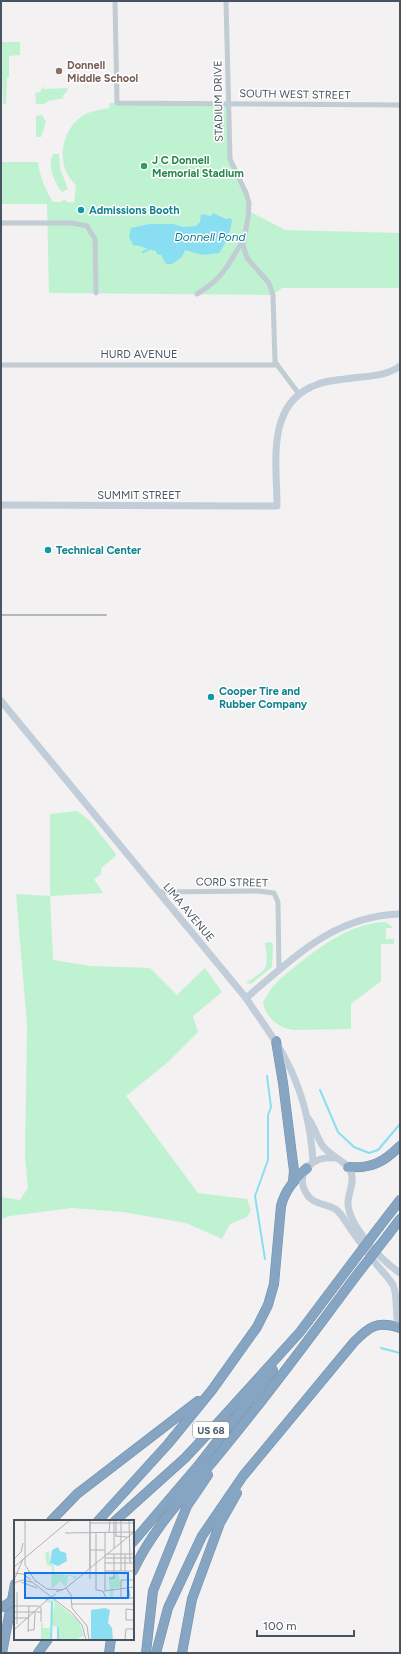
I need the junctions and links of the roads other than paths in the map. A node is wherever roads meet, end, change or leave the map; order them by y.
1 (115, 1) edge
2 (226, 1) edge
3 (228, 104) junction
4 (400, 105) edge
5 (1, 223) edge
6 (243, 241) junction
7 (96, 293) dead end
8 (197, 294) dead end
9 (1, 365) edge
10 (277, 365) junction
11 (400, 366) edge
12 (299, 394) junction
13 (1, 505) edge
14 (1, 701) edge
15 (158, 892) junction
16 (400, 914) edge
17 (279, 971) junction
18 (246, 998) junction
19 (276, 1042) junction
20 (306, 1114) junction
21 (400, 1146) edge
22 (335, 1158) junction
23 (310, 1165) junction
24 (348, 1167) junction
25 (293, 1182) junction
26 (400, 1200) edge
27 (400, 1219) edge
28 (400, 1273) edge
29 (400, 1323) edge
30 (400, 1328) edge
31 (300, 1332) junction
32 (212, 1390) junction
33 (229, 1442) junction
34 (263, 1452) junction
35 (52, 1520) edge
36 (99, 1520) edge
37 (116, 1520) edge
38 (134, 1541) edge
39 (134, 1569) edge
40 (14, 1589) edge
41 (14, 1601) edge
42 (1, 1608) edge
43 (47, 1640) edge
44 (111, 1640) edge
45 (2, 1653) edge
46 (38, 1653) edge
47 (109, 1653) edge
48 (146, 1653) edge
49 (156, 1653) edge
50 (182, 1653) edge

1 - 3 street, SOUTH WEST STREET
2 - 3 street, STADIUM DRIVE
3 - 4 street, SOUTH WEST STREET
3 - 6 street, STADIUM DRIVE
5 - 7 street
6 - 8 street
6 - 10 street
9 - 10 street, HURD AVENUE
10 - 12 street
11 - 12 main road
12 - 13 main road, SUMMIT STREET
14 - 15 main road, LIMA AVENUE
15 - 17 street, CORD STREET
15 - 18 main road, LIMA AVENUE
16 - 17 main road
17 - 18 main road
18 - 19 main road, LIMA AVENUE
19 - 20 main road, LIMA AVENUE
19 - 25 highway
20 - 22 main road
20 - 23 main road, LIMA AVENUE
21 - 24 highway
22 - 23 main road
22 - 24 main road
23 - 25 highway
23 - 29 main road, LIMA AVENUE
24 - 28 main road
25 - 32 highway
26 - 31 highway, US 68, bridge
27 - 33 highway, US 68, bridge
30 - 34 highway
31 - 37 highway, US 68
31 - 38 highway
32 - 35 highway
32 - 36 highway
33 - 39 highway
33 - 48 highway, US 68
34 - 49 highway
34 - 50 highway
40 - 45 highway
41 - 42 highway, bridge
43 - 46 highway
44 - 47 highway

